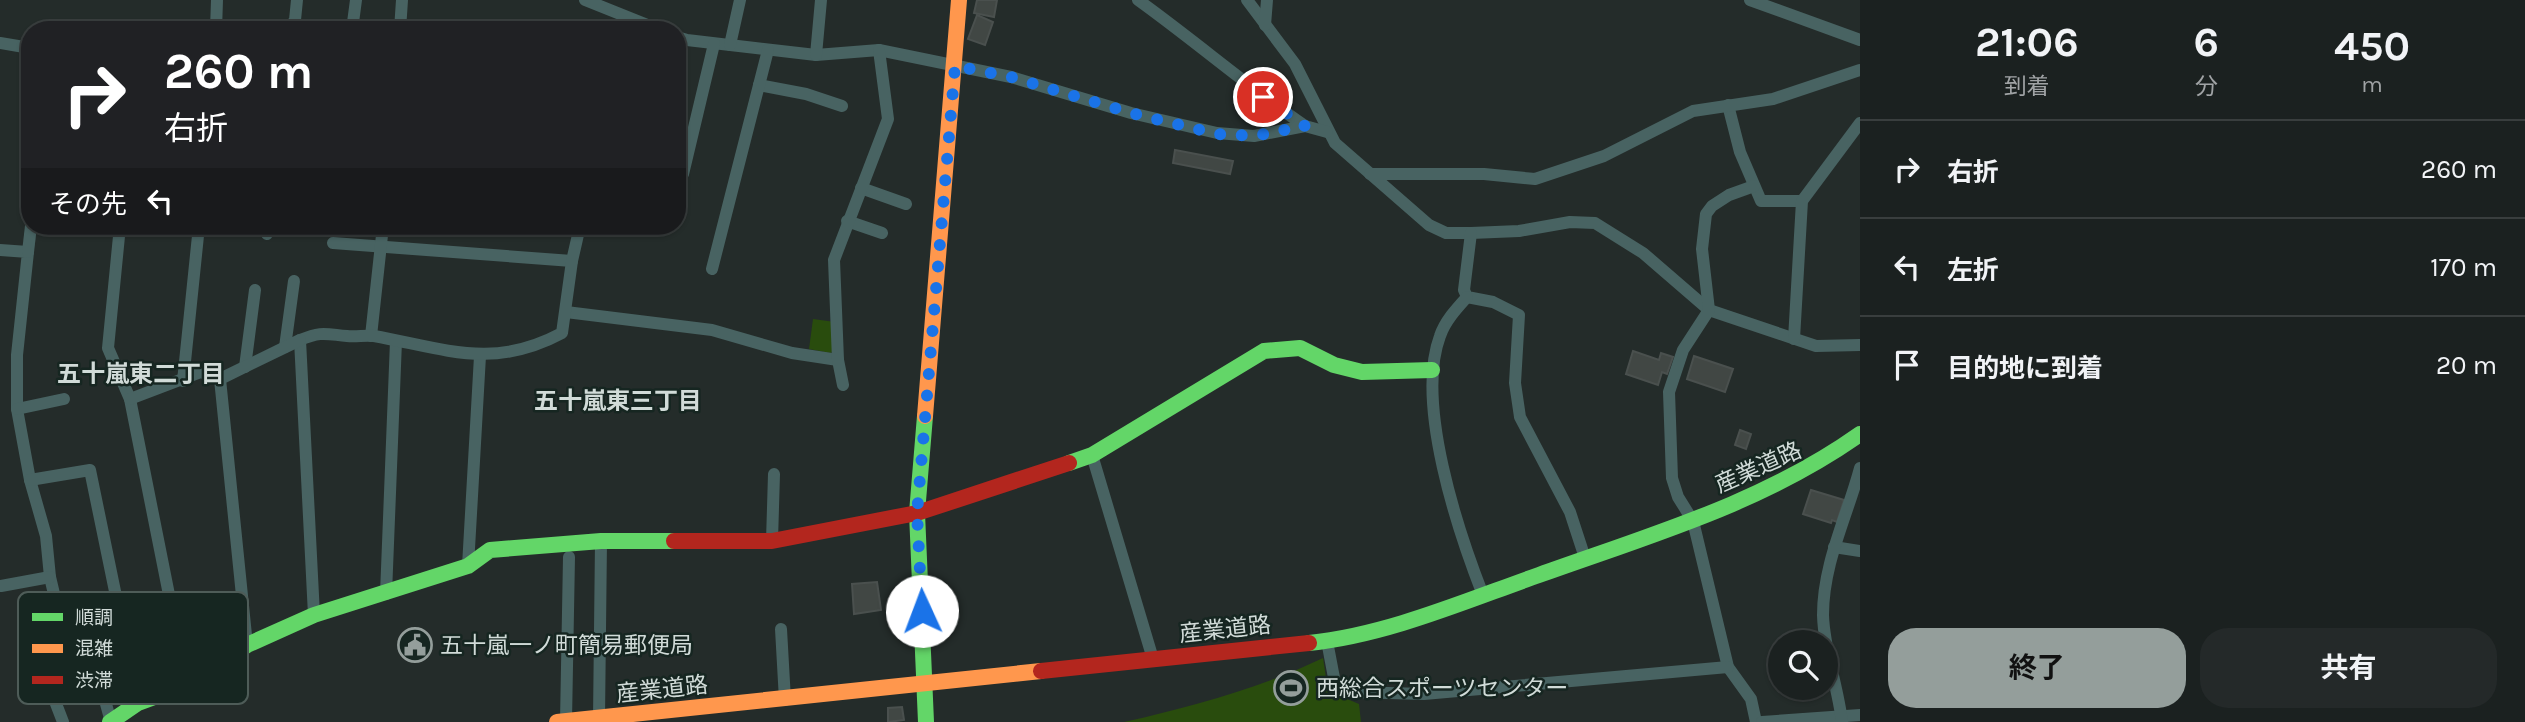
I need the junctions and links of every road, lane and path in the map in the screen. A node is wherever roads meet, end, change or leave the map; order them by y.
1 (217, 0) edge
2 (297, 0) edge
3 (355, 0) edge
4 (402, 0) edge
5 (585, 0) edge
6 (740, 0) edge
7 (821, 0) edge
8 (959, 0) edge
9 (1138, 0) edge
10 (1247, 0) edge
11 (1267, 0) edge
12 (1750, 0) edge
13 (216, 21) edge
14 (294, 21) edge
15 (353, 21) edge
16 (401, 21) edge
17 (624, 21) edge
18 (1265, 25) junction
19 (686, 39) edge
20 (1860, 40) edge
21 (0, 43) edge
22 (714, 44) junction
23 (730, 45) junction
24 (21, 46) edge
25 (768, 50) junction
26 (878, 50) junction
27 (816, 55) junction
28 (955, 66) junction
29 (1860, 70) edge
30 (759, 85) junction
31 (1728, 105) junction
32 (842, 106) dead end
33 (1860, 123) edge
34 (1305, 126) junction
35 (1327, 132) junction
36 (686, 161) edge
37 (1370, 174) junction
38 (1754, 186) junction
39 (861, 188) junction
40 (1802, 201) junction
41 (906, 204) dead end
42 (847, 221) junction
43 (882, 233) dead end
44 (1471, 233) junction
45 (31, 235) edge
46 (119, 235) edge
47 (198, 235) edge
48 (382, 235) edge
49 (578, 235) edge
50 (333, 243) dead end
51 (380, 247) junction
52 (0, 250) edge
53 (28, 252) junction
54 (572, 261) junction
55 (712, 269) dead end
56 (294, 281) dead end
57 (255, 290) dead end
58 (1467, 297) junction
59 (1709, 310) junction
60 (566, 312) junction
61 (370, 336) junction
62 (1794, 339) junction
63 (300, 340) junction
64 (396, 341) junction
65 (1860, 345) edge
66 (285, 347) junction
67 (480, 356) junction
68 (838, 360) junction
69 (245, 367) junction
70 (1432, 370) junction
71 (220, 379) junction
72 (183, 381) junction
73 (843, 385) dead end
74 (64, 399) dead end
75 (130, 399) junction
76 (17, 409) junction
77 (1860, 434) edge
78 (1092, 455) junction
79 (1860, 468) edge
80 (774, 474) dead end
81 (30, 480) junction
82 (917, 513) junction
83 (1693, 520) junction
84 (601, 541) junction
85 (772, 541) junction
86 (1834, 547) junction
87 (1860, 551) edge
88 (569, 557) dead end
89 (1585, 558) junction
90 (468, 566) junction
91 (50, 577) junction
92 (1, 586) edge
93 (54, 592) edge
94 (115, 592) edge
95 (168, 592) edge
96 (242, 592) edge
97 (386, 594) junction
98 (1483, 596) junction
99 (314, 615) junction
100 (780, 629) dead end
101 (1327, 641) junction
102 (248, 645) edge
103 (1153, 659) junction
104 (1728, 667) junction
105 (925, 685) junction
106 (785, 700) junction
107 (56, 704) edge
108 (106, 704) edge
109 (137, 704) edge
110 (1860, 715) edge
111 (599, 718) junction
112 (1841, 720) edge
113 (561, 721) edge
114 (63, 722) edge
115 (111, 722) edge
116 (926, 722) edge
117 (1756, 722) edge
118 (1762, 722) edge

1 - 13 street
2 - 14 street
3 - 15 street
4 - 16 street
5 - 17 street
6 - 23 street
7 - 27 street
8 - 28 street
9 - 34 street
10 - 18 street
11 - 18 street
12 - 20 street
18 - 35 street
19 - 22 street
21 - 24 street
22 - 23 street
22 - 36 street
23 - 25 street
25 - 27 street
25 - 30 street
26 - 27 street
26 - 28 street
26 - 39 street
28 - 34 street
28 - 82 street
29 - 31 street
30 - 32 street
30 - 55 street
31 - 37 street
31 - 38 street
33 - 40 street
34 - 35 street
35 - 37 street
37 - 44 street
38 - 40 street
38 - 59 street
39 - 41 street
39 - 42 street
40 - 62 street
42 - 43 street
42 - 68 street
44 - 58 street
44 - 59 street
45 - 53 street
46 - 75 street
47 - 72 street
48 - 51 street
49 - 54 street
50 - 51 street
51 - 54 street
51 - 61 street
52 - 53 street
53 - 76 street
54 - 60 street
56 - 66 street
57 - 69 street
58 - 70 street
58 - 89 street
59 - 62 street
59 - 83 street
60 - 67 street
60 - 68 street
61 - 63 street
61 - 64 street
62 - 65 street
63 - 66 street
63 - 99 street
64 - 67 street
64 - 97 street
66 - 69 street
67 - 90 street
68 - 73 street
69 - 71 street
70 - 78 street
70 - 98 street
71 - 72 street
71 - 96 street
72 - 75 street
74 - 76 street
75 - 95 street
76 - 81 street
77 - 83 street, 産業道路
78 - 82 street
78 - 103 street
79 - 86 street
80 - 85 street
81 - 91 street
81 - 94 street
82 - 85 street
82 - 105 street
83 - 89 street, 産業道路
83 - 104 street
84 - 85 street
84 - 90 street
84 - 111 street
86 - 87 street
86 - 112 street
88 - 113 street
89 - 98 street, 産業道路
90 - 97 street
91 - 92 street
91 - 93 street
97 - 99 street
98 - 101 street, 産業道路
99 - 102 street
100 - 106 street
101 - 103 street, 産業道路
101 - 104 street
103 - 105 street, 産業道路
104 - 117 street
105 - 106 street, 産業道路
105 - 116 street
106 - 111 street, 産業道路
107 - 114 street
108 - 115 street
109 - 115 street
110 - 112 street
111 - 113 street, 産業道路
112 - 118 street

